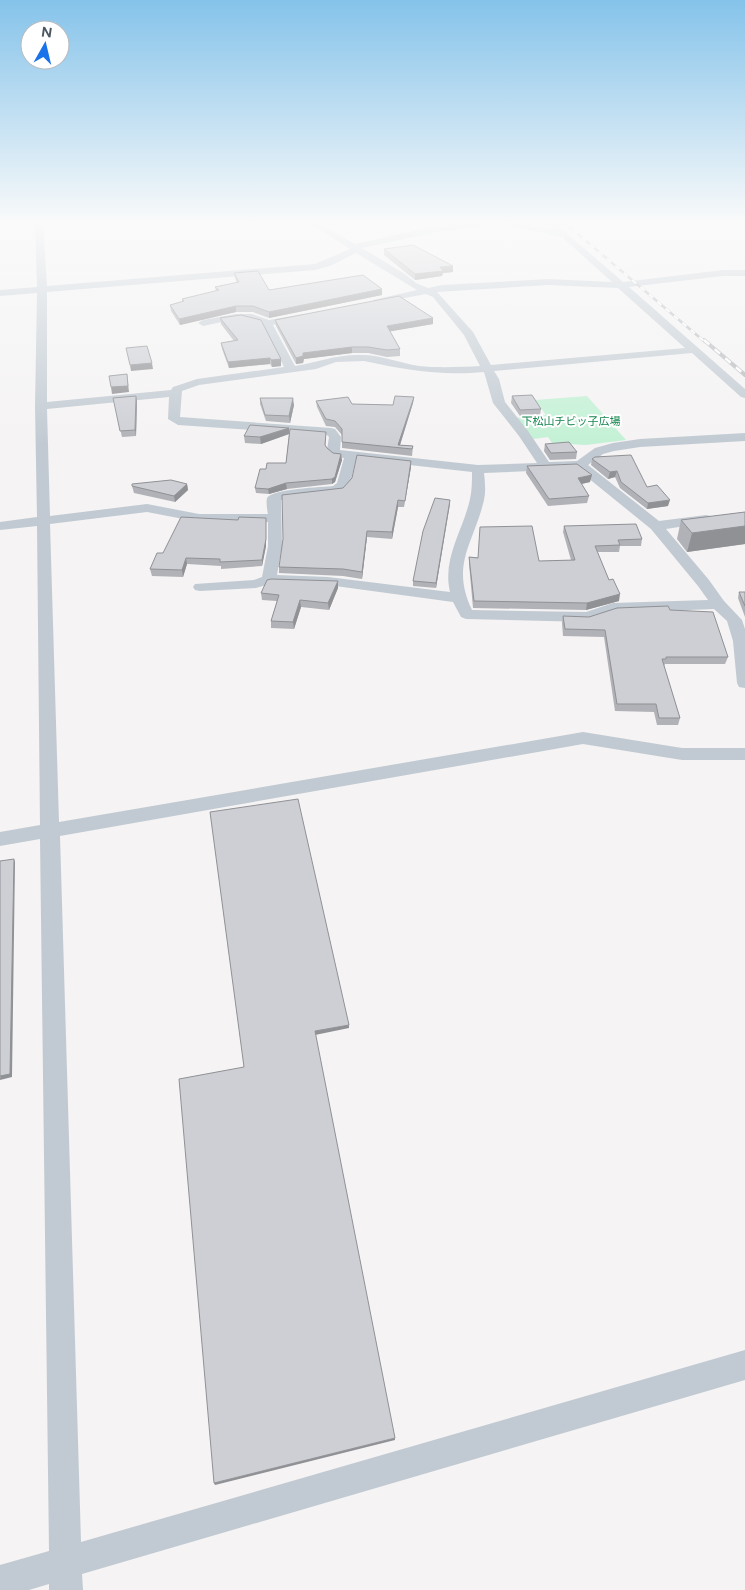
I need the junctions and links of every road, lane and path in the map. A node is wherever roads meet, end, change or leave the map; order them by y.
1 (42, 297) edge
2 (397, 297) edge
3 (438, 297) edge
4 (635, 297) edge
5 (364, 304) edge
6 (312, 314) edge
7 (203, 323) edge
8 (266, 323) junction
9 (693, 350) junction
10 (291, 370) junction
11 (488, 370) junction
12 (175, 393) junction
13 (745, 395) edge
14 (41, 406) junction
15 (745, 437) edge
16 (351, 455) junction
17 (580, 465) junction
18 (545, 466) junction
19 (478, 469) junction
20 (721, 517) edge
21 (275, 518) junction
22 (43, 521) junction
23 (0, 526) edge
24 (656, 526) junction
25 (269, 579) junction
26 (200, 587) dead end
27 (457, 598) junction
28 (718, 604) junction
29 (740, 620) edge
30 (745, 683) edge
31 (745, 754) edge
32 (50, 831) junction
33 (0, 839) edge
34 (745, 1365) edge
35 (65, 1576) edge
36 (0, 1582) edge

1 - 14 street
2 - 5 street
3 - 11 street
4 - 9 street
6 - 8 street
7 - 8 street
8 - 10 street
9 - 11 street
9 - 13 street
10 - 11 street
10 - 12 street
11 - 18 street
12 - 14 street
12 - 16 street
14 - 22 street
15 - 17 street
16 - 19 street
16 - 21 street
17 - 18 street
17 - 24 street
18 - 19 street
19 - 27 street
20 - 24 street
21 - 22 street
21 - 25 street
22 - 23 street
22 - 32 street
24 - 28 street
25 - 26 street
25 - 27 street
27 - 28 street
28 - 29 street
29 - 30 street
31 - 32 street
32 - 33 street
32 - 35 street
34 - 35 street
35 - 36 street

